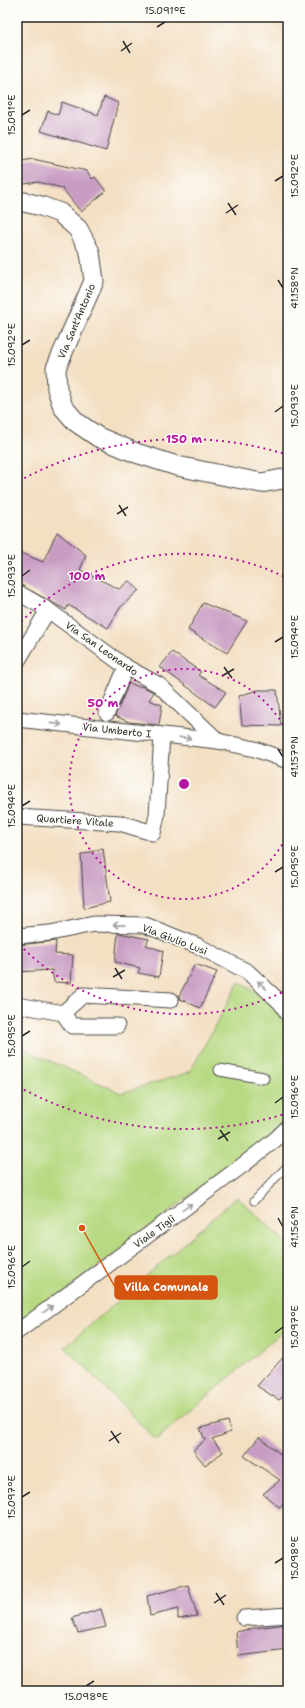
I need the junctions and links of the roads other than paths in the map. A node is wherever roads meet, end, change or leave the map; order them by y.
1 (17, 202) edge
2 (288, 478) edge
3 (17, 592) edge
4 (48, 610) junction
5 (17, 662) edge
6 (126, 667) junction
7 (107, 713) dead end
8 (17, 720) edge
9 (162, 735) junction
10 (218, 741) junction
11 (287, 763) edge
12 (17, 817) edge
13 (17, 936) edge
14 (171, 1000) dead end
15 (17, 1005) edge
16 (63, 1013) junction
17 (288, 1014) edge
18 (117, 1026) dead end
19 (220, 1070) dead end
20 (263, 1078) dead end
21 (288, 1126) edge
22 (288, 1165) edge
23 (254, 1201) dead end
24 (17, 1332) edge
25 (288, 1615) edge
26 (244, 1618) dead end

1 - 2 street, Via Sant'Antonio
3 - 4 street, Via San Leonardo
4 - 5 street
4 - 6 street, Via San Leonardo
6 - 7 street
6 - 10 street, Via San Leonardo
8 -> 9 street, Via Umberto I
9 -> 10 street, Via Umberto I
9 - 12 street, Quartiere Vitale
10 - 11 street
17 -> 13 street, Via Giulio Lusi
14 - 16 street
15 - 16 street
16 - 18 street
19 - 20 street
24 -> 21 street, Viale Tigli
22 - 23 lane
25 - 26 street

